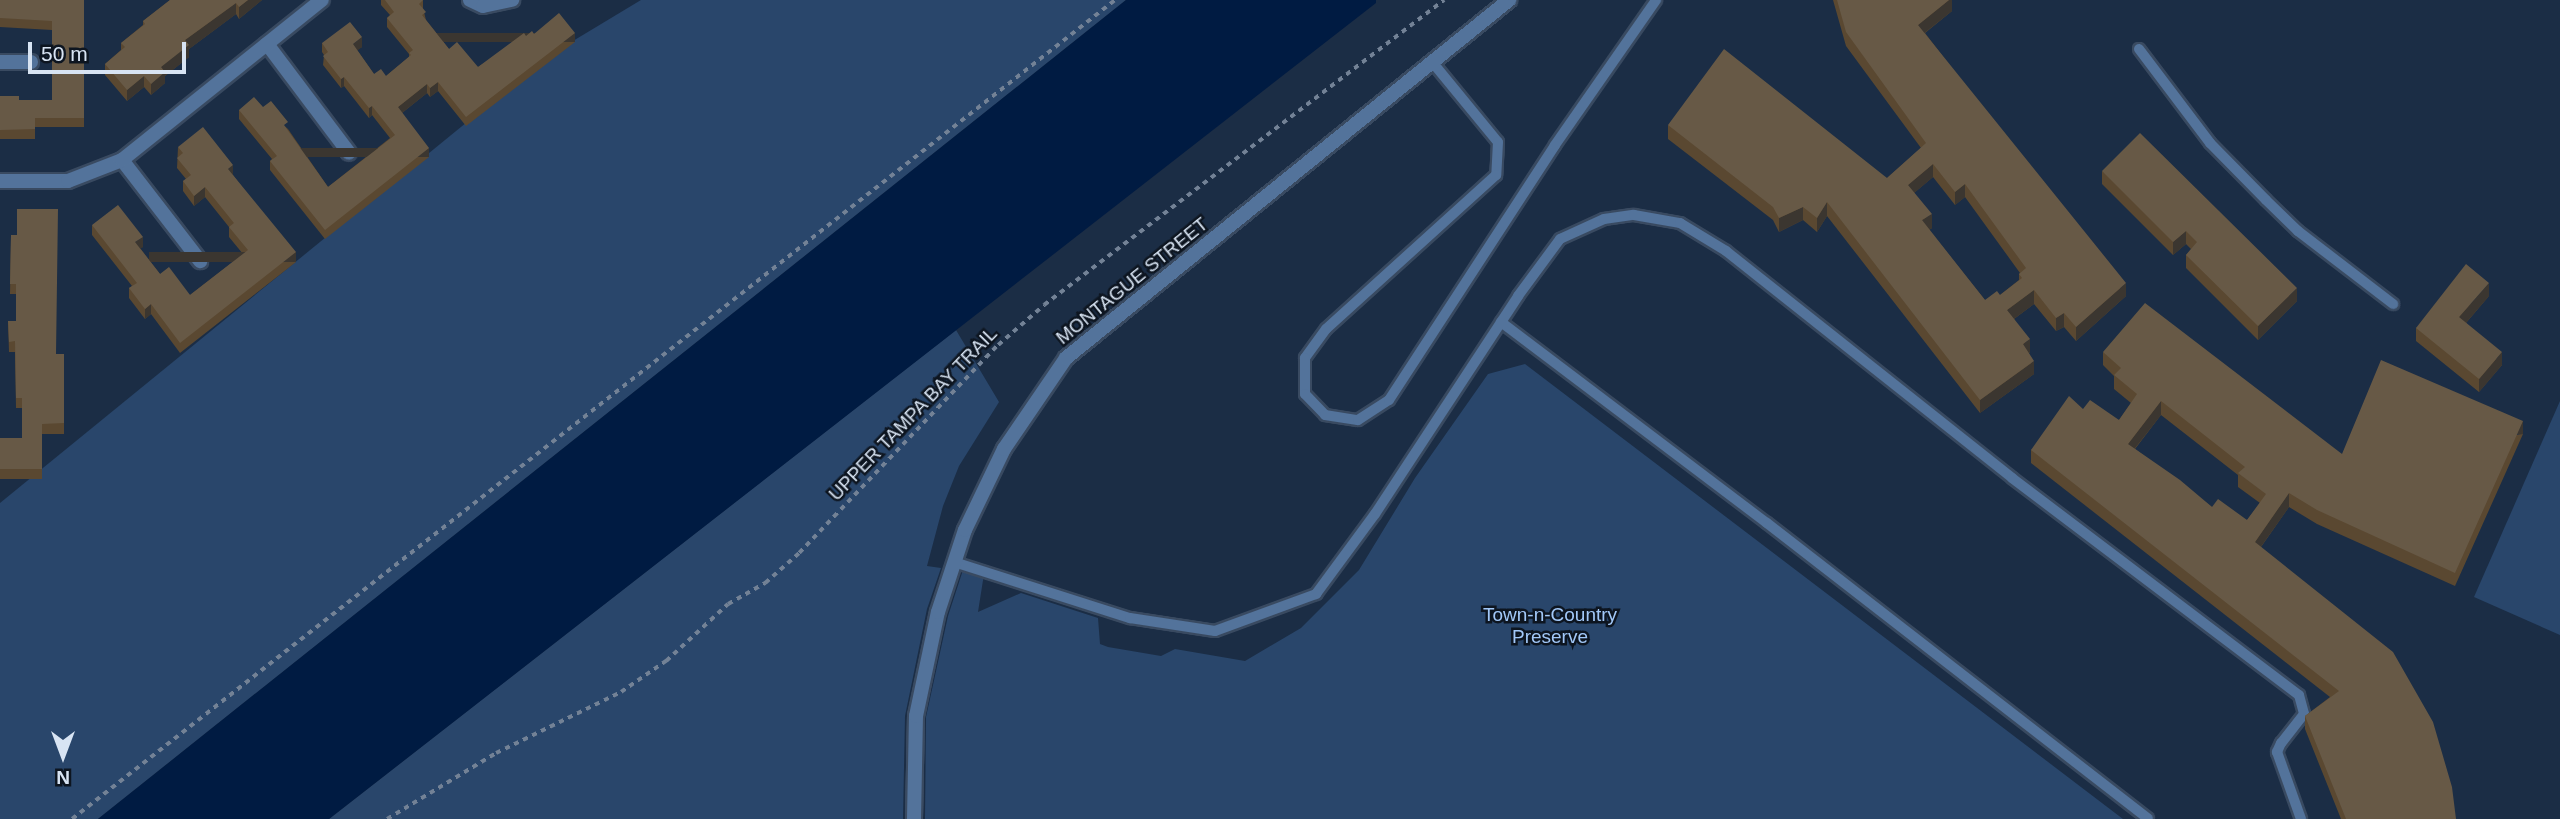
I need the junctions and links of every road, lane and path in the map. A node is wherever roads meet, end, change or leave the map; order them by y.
1 (323, 0) edge
2 (470, 0) edge
3 (512, 0) edge
4 (1115, 0) edge
5 (1444, 0) edge
6 (1509, 0) edge
7 (1656, 0) edge
8 (267, 44) junction
9 (2139, 49) dead end
10 (0, 62) edge
11 (31, 62) dead end
12 (1433, 63) junction
13 (349, 153) dead end
14 (122, 160) junction
15 (0, 181) edge
16 (200, 261) dead end
17 (2393, 304) dead end
18 (1501, 322) junction
19 (954, 562) junction
20 (72, 819) edge
21 (387, 819) edge
22 (914, 819) edge
23 (2148, 819) edge
24 (2301, 819) edge

1 - 8 street
2 - 3 street
4 - 20 path
5 - 21 path, UPPER TAMPA BAY TRAIL
6 - 12 street, MONTAGUE STREET
7 - 12 lane
8 - 13 street
8 - 14 street
9 - 17 lane
10 - 11 street
12 - 19 street, MONTAGUE STREET
14 - 15 street
14 - 16 street
18 - 19 lane
18 - 23 lane
18 - 24 lane
19 - 22 street, MONTAGUE STREET

